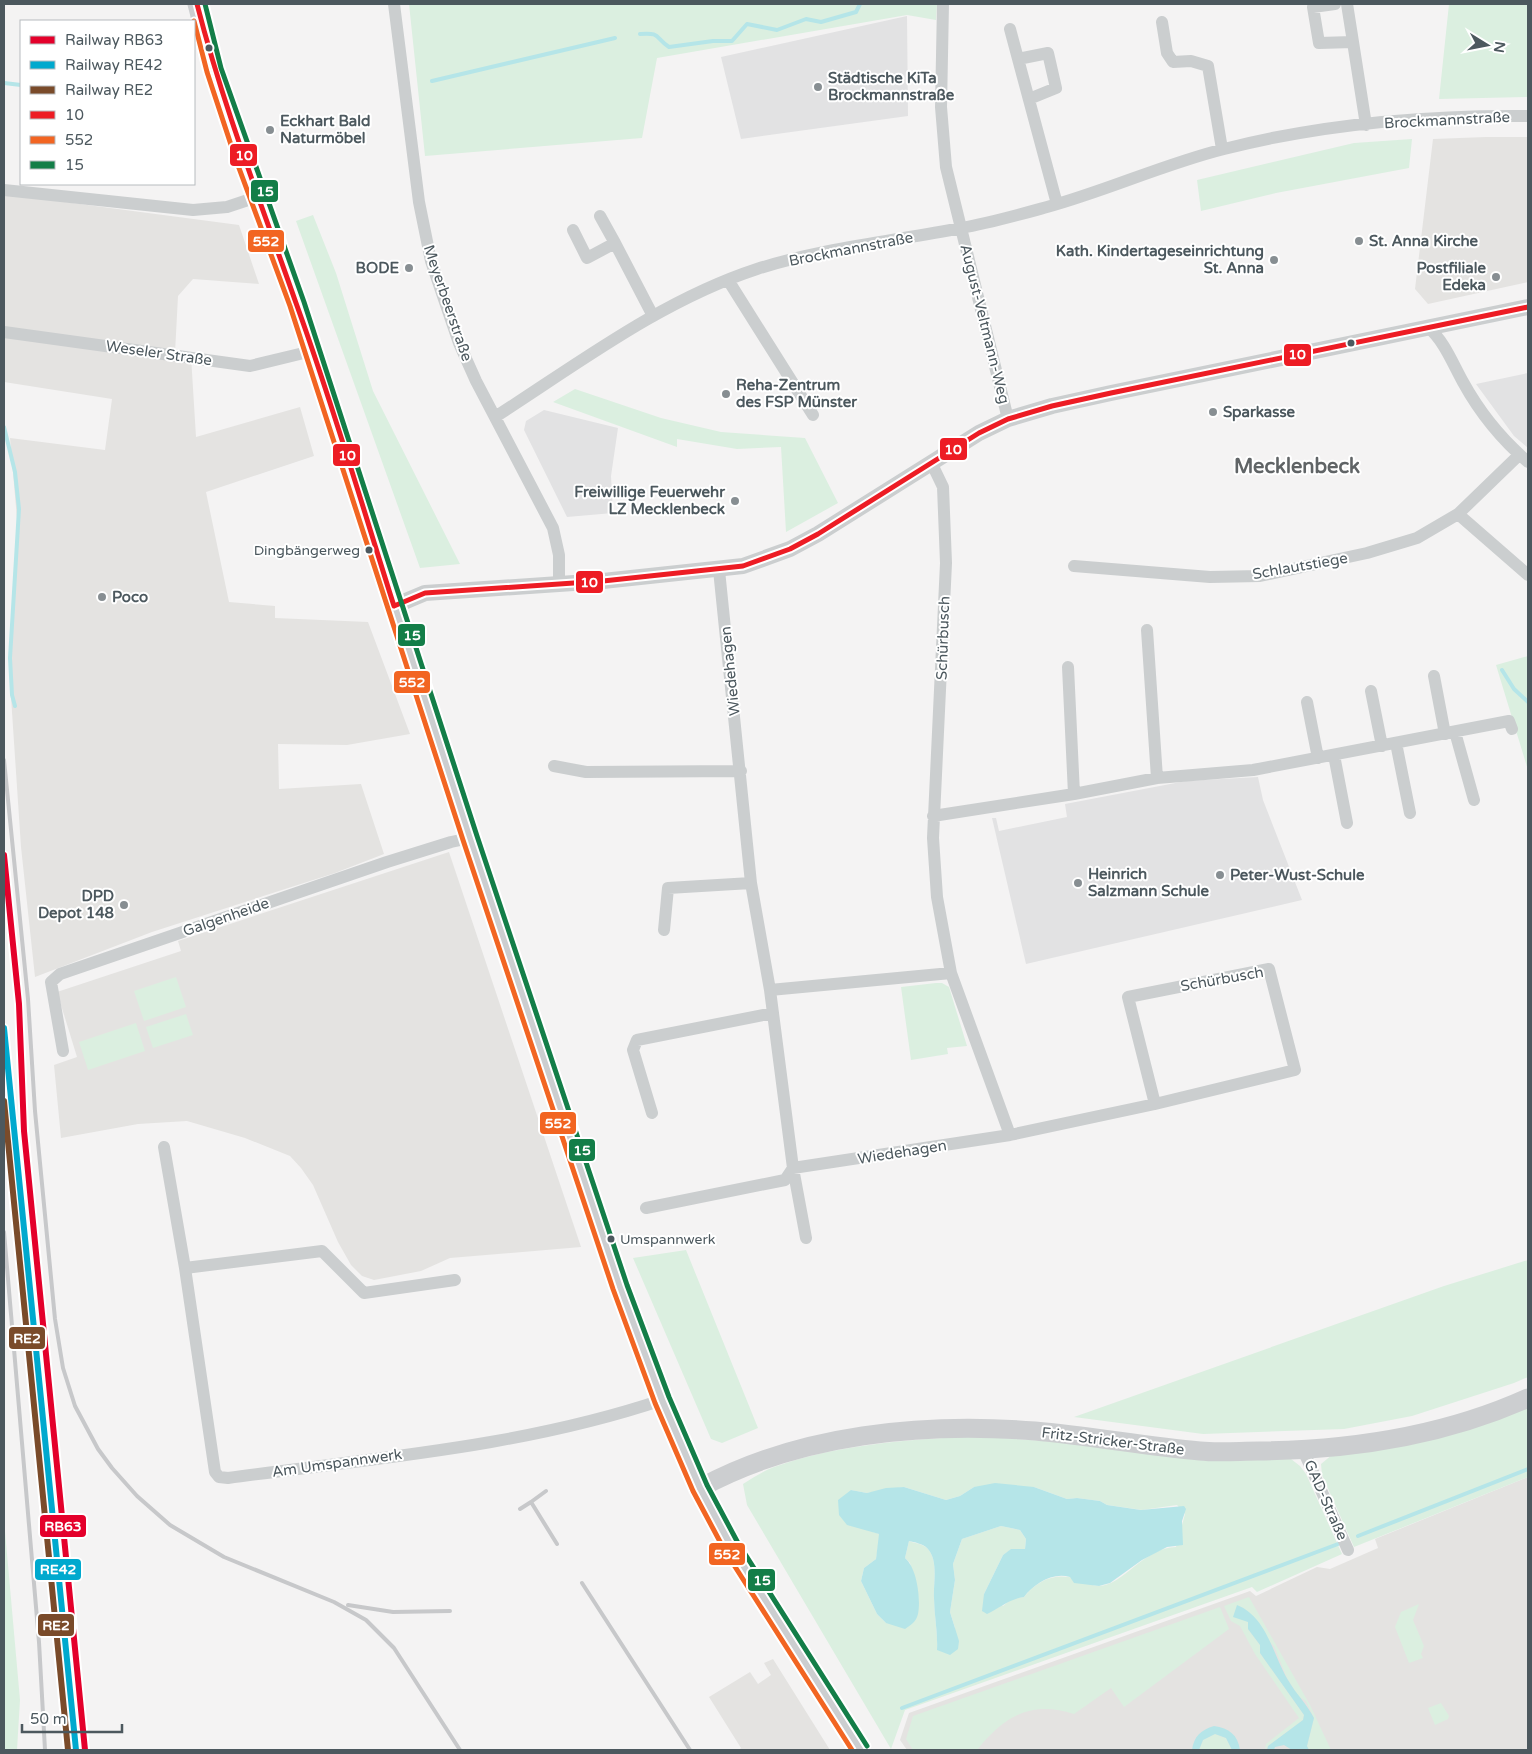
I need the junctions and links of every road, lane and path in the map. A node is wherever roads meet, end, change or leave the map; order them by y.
1 (197, 4) edge
2 (394, 4) edge
3 (943, 4) edge
4 (1335, 4) edge
5 (1347, 4) edge
6 (1162, 22) dead end
7 (1010, 29) dead end
8 (1353, 42) junction
9 (1018, 58) junction
10 (1029, 99) junction
11 (1528, 116) edge
12 (1366, 125) junction
13 (1222, 149) junction
14 (4, 190) edge
15 (257, 197) junction
16 (1057, 204) junction
17 (600, 216) dead end
18 (961, 228) junction
19 (573, 230) dead end
20 (615, 243) junction
21 (728, 280) junction
22 (1528, 307) edge
23 (653, 316) junction
24 (1428, 327) junction
25 (4, 332) edge
26 (312, 351) junction
27 (814, 415) dead end
28 (496, 417) junction
29 (1008, 419) junction
30 (1524, 458) edge
31 (931, 462) junction
32 (1458, 514) junction
33 (1074, 566) dead end
34 (719, 570) junction
35 (1528, 575) edge
36 (559, 584) junction
37 (394, 606) junction
38 (1147, 630) dead end
39 (1068, 667) dead end
40 (1434, 676) dead end
41 (1371, 691) dead end
42 (1307, 702) dead end
43 (1512, 729) dead end
44 (1450, 733) junction
45 (1396, 743) junction
46 (1382, 746) junction
47 (1334, 755) junction
48 (1318, 758) junction
49 (554, 766) dead end
50 (741, 771) junction
51 (1157, 778) junction
52 (1074, 794) junction
53 (1474, 800) dead end
54 (1410, 813) dead end
55 (934, 816) junction
56 (1347, 823) dead end
57 (470, 838) junction
58 (751, 884) junction
59 (664, 930) dead end
60 (951, 973) junction
61 (770, 990) junction
62 (773, 1013) junction
63 (63, 1051) dead end
64 (1154, 1104) junction
65 (652, 1113) dead end
66 (1010, 1135) junction
67 (164, 1147) dead end
68 (793, 1168) junction
69 (646, 1208) dead end
70 (806, 1238) dead end
71 (185, 1268) junction
72 (455, 1280) dead end
73 (1528, 1398) edge
74 (662, 1400) junction
75 (1304, 1450) junction
76 (700, 1488) junction
77 (1348, 1550) dead end
78 (860, 1750) edge

1 - 15 main road
2 - 28 street, Meyerbeerstraße
3 - 18 street, August-Veltmann-Weg
4 - 8 street
5 - 8 street, Brockmannstraße
6 - 13 street
7 - 9 street
8 - 12 street, Brockmannstraße
9 - 10 street
9 - 10 street
10 - 16 street
11 - 12 street, Brockmannstraße
12 - 13 street, Brockmannstraße
13 - 16 street, Brockmannstraße
14 - 15 street
15 - 26 main road
16 - 18 street, Brockmannstraße
17 - 20 street
18 - 21 street, Brockmannstraße
18 - 29 street, August-Veltmann-Weg
19 - 20 street
20 - 23 street
21 - 23 street, Brockmannstraße
21 - 27 street
22 - 24 street
23 - 28 street, Brockmannstraße
24 - 29 street
24 - 30 street, Schlautstiege
25 - 26 street, Weseler Straße
26 - 37 main road
28 - 36 street, Meyerbeerstraße
29 - 31 street
30 - 32 street, Schlautstiege
31 - 34 street
31 - 55 street, Schürbusch
32 - 33 street, Schlautstiege
32 - 35 street
34 - 36 street
34 - 50 street, Wiedehagen
36 - 37 street
37 - 57 main road
38 - 51 street
39 - 52 street
40 - 44 street
41 - 46 street
42 - 48 street
43 - 44 street
44 - 45 street
44 - 53 street
45 - 46 street
45 - 54 street
46 - 47 street
47 - 48 street
47 - 56 street
48 - 51 street
49 - 50 street
50 - 58 street, Wiedehagen
51 - 52 street
52 - 55 street
55 - 60 street, Schürbusch
57 - 63 street, Galgenheide
57 - 74 main road
58 - 59 street
58 - 61 street, Wiedehagen
60 - 61 street
60 - 66 street, Schürbusch
61 - 62 street, Wiedehagen
62 - 65 street
62 - 68 street, Wiedehagen
64 - 64 street, Schürbusch
64 - 66 street, Schürbusch
66 - 68 street, Wiedehagen
67 - 71 street, Am Umspannwerk
68 - 69 street, Wiedehagen
68 - 70 street, Wiedehagen
71 - 72 street
71 - 74 street, Am Umspannwerk
73 - 75 main road, Fritz-Stricker-Straße
74 - 76 main road
75 - 76 main road, Fritz-Stricker-Straße
75 - 77 street, GAD-Straße
76 - 78 main road

